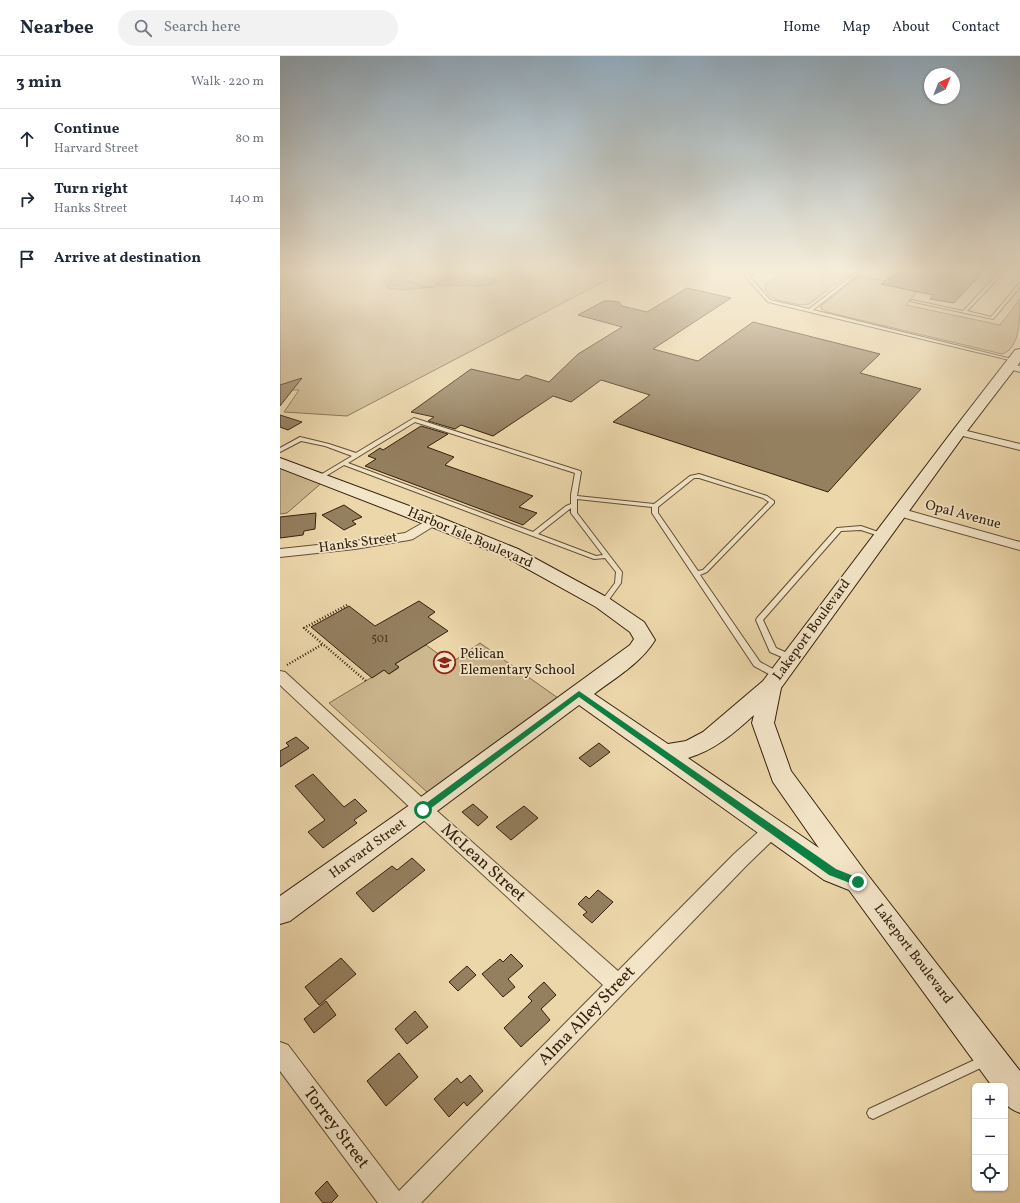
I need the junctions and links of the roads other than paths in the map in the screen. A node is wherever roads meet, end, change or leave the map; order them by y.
1 (871, 326) edge
2 (1016, 362) edge
3 (958, 432) junction
4 (1020, 447) edge
5 (280, 450) edge
6 (355, 455) junction
7 (280, 463) edge
8 (343, 463) junction
9 (319, 478) junction
10 (574, 497) junction
11 (574, 505) junction
12 (655, 506) junction
13 (899, 512) junction
14 (433, 521) junction
15 (534, 534) junction
16 (882, 535) junction
17 (1020, 546) edge
18 (280, 553) edge
19 (606, 556) junction
20 (696, 574) junction
21 (604, 603) junction
22 (645, 640) joint
23 (792, 658) junction
24 (283, 670) edge
25 (775, 681) junction
26 (579, 694) junction
27 (664, 754) junction
28 (423, 810) junction
29 (772, 830) junction
30 (858, 882) junction
31 (280, 912) edge
32 (617, 984) junction
33 (280, 1053) edge
34 (991, 1058) junction
35 (1020, 1097) edge
36 (873, 1113) dead end
37 (393, 1203) edge
38 (404, 1203) edge

1 - 2 lane
2 - 3 street, Lakeport Boulevard
3 - 4 street
3 - 13 street, Lakeport Boulevard
5 - 6 lane
6 - 8 lane
6 - 10 lane
7 - 9 street, Harbor Isle Boulevard
8 - 9 lane
8 - 15 lane
9 - 14 street, Harbor Isle Boulevard
10 - 11 lane
10 - 12 lane
11 - 15 lane
11 - 19 lane
12 - 20 lane
12 - 20 lane
13 - 16 street, Lakeport Boulevard
13 - 17 street, Opal Avenue
14 - 18 street, Hanks Street
14 - 21 street, Harbor Isle Boulevard
15 - 19 lane
16 - 23 street, Lakeport Boulevard
16 - 23 lane
19 - 21 lane
20 - 25 lane
21 - 22 street, Harbor Isle Boulevard
22 - 26 street, Harvard Street
23 - 25 street, Lakeport Boulevard
24 - 28 street, McLean Street
25 - 27 street
25 - 30 street, Lakeport Boulevard
26 - 27 street
26 - 28 street, Harvard Street
27 - 29 street
28 - 31 street, Harvard Street
28 - 32 street, McLean Street
29 - 30 street
29 - 32 street, Alma Alley Street
30 - 34 street, Lakeport Boulevard
32 - 38 street, Alma Alley Street
33 - 37 street, Torrey Street
34 - 35 street, Lakeport Boulevard
34 - 36 lane

